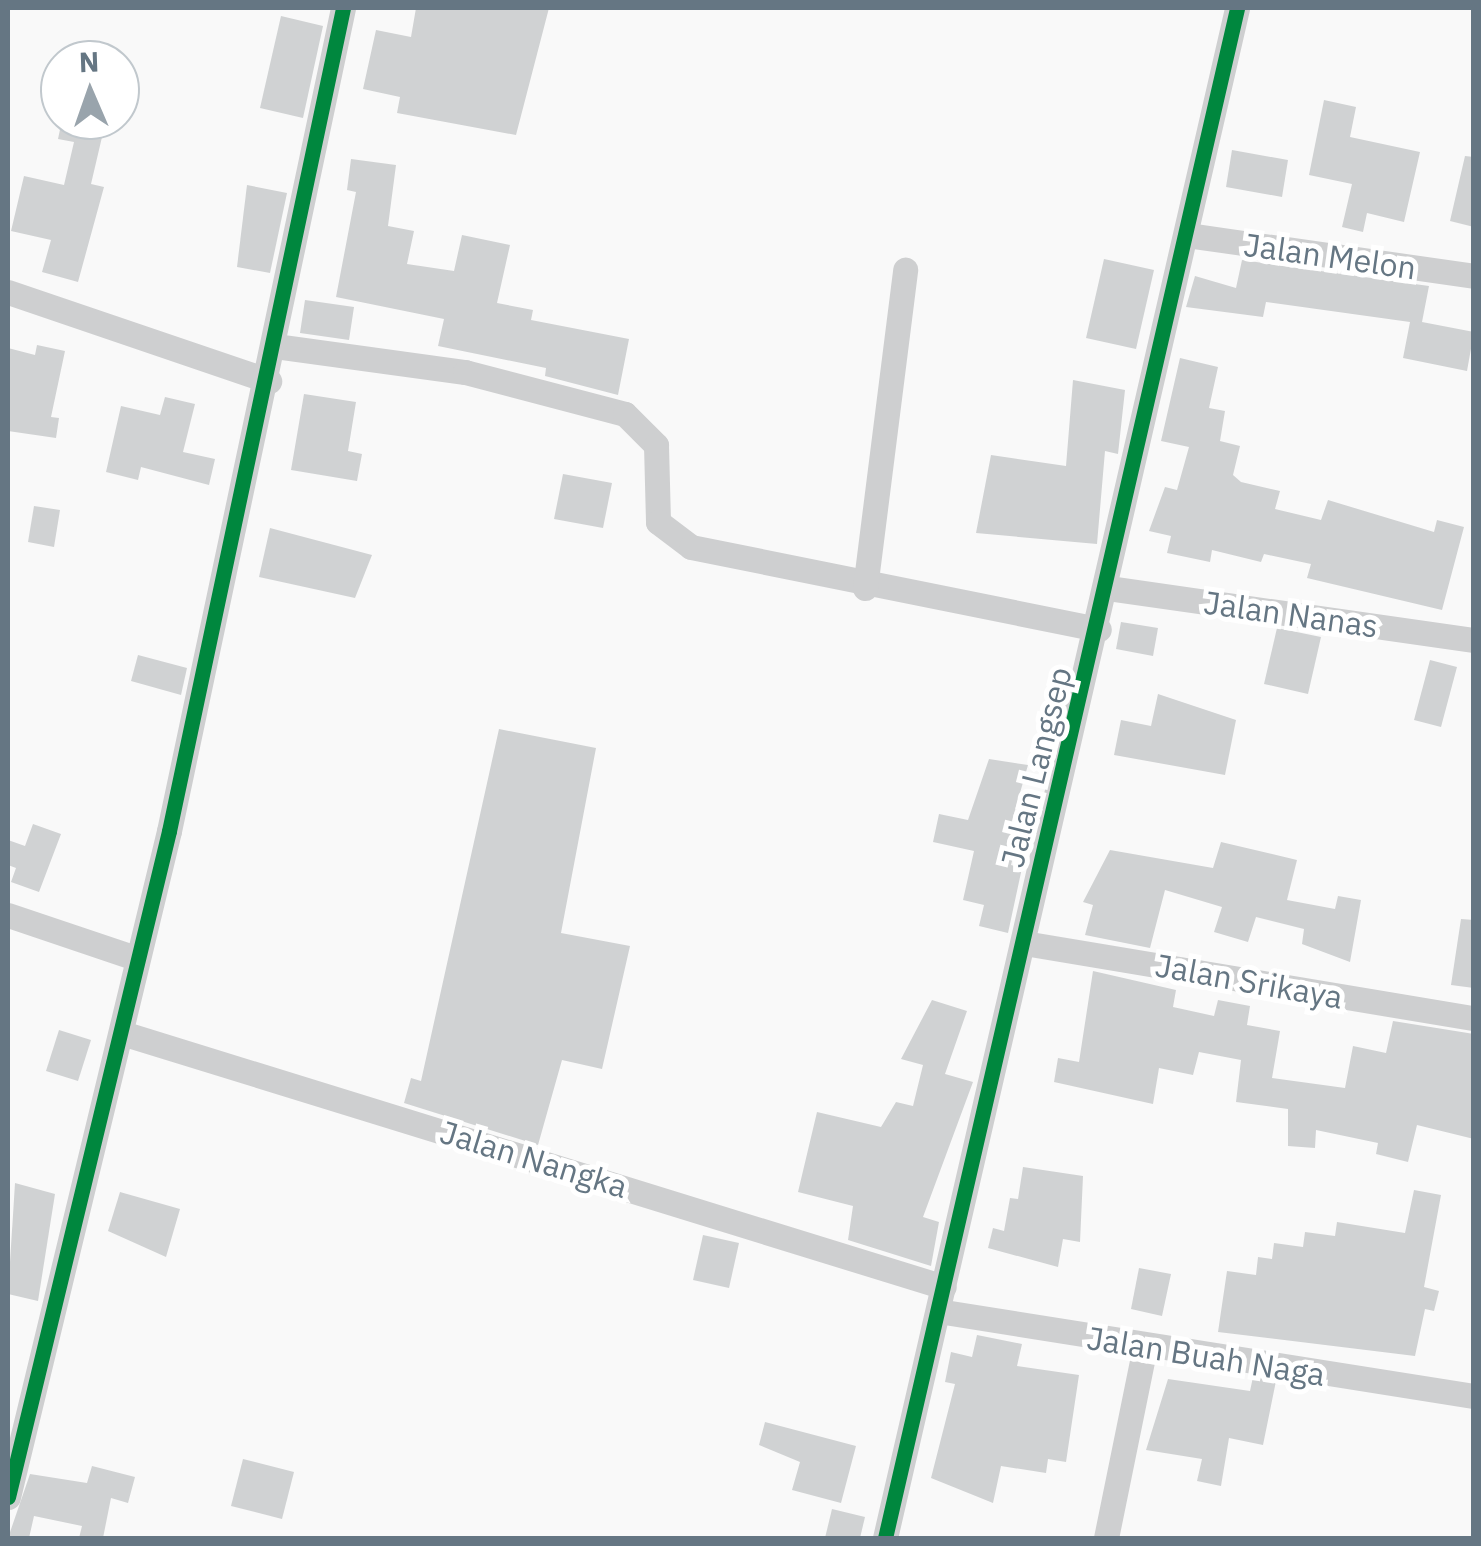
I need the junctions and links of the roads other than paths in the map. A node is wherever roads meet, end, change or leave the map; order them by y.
1 (343, 8) edge
2 (1238, 8) edge
3 (1186, 235) junction
4 (905, 270) dead end
5 (1474, 276) edge
6 (8, 292) edge
7 (275, 346) junction
8 (268, 381) junction
9 (865, 588) junction
10 (1108, 588) junction
11 (1099, 629) junction
12 (1474, 640) edge
13 (8, 915) edge
14 (1024, 943) junction
15 (136, 958) junction
16 (1474, 1018) edge
17 (122, 1033) junction
18 (941, 1299) junction
19 (1145, 1348) junction
20 (1474, 1396) edge
21 (8, 1497) edge
22 (884, 1538) edge
23 (1106, 1538) edge

1 - 7 street
2 - 3 street, Jalan Langsep
3 - 5 street, Jalan Melon
3 - 10 street, Jalan Langsep
4 - 9 street
6 - 8 street
7 - 8 street
7 - 9 street
8 - 15 street
9 - 11 street
10 - 11 street, Jalan Langsep
10 - 12 street, Jalan Nanas
11 - 14 street, Jalan Langsep
13 - 15 street
14 - 16 street, Jalan Srikaya
14 - 18 street, Jalan Langsep
15 - 17 street
17 - 18 street, Jalan Nangka
17 - 21 street
18 - 19 street, Jalan Buah Naga
18 - 22 street, Jalan Langsep
19 - 20 street, Jalan Buah Naga
19 - 23 street

